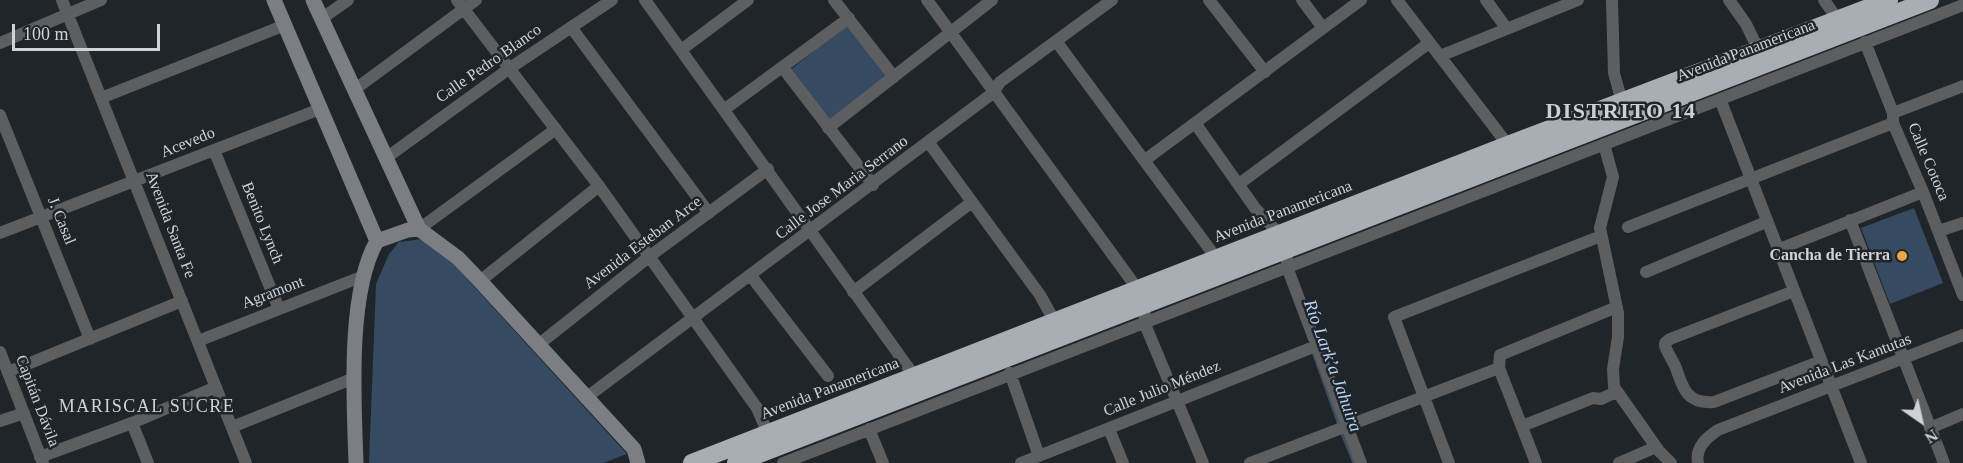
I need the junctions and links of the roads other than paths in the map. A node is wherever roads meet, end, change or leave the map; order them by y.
1 (62, 0) edge
2 (101, 0) edge
3 (274, 0) edge
4 (313, 0) edge
5 (348, 0) edge
6 (476, 0) edge
7 (612, 0) edge
8 (645, 0) edge
9 (748, 0) edge
10 (834, 0) edge
11 (927, 0) edge
12 (992, 0) edge
13 (1112, 0) edge
14 (1209, 0) edge
15 (1302, 0) edge
16 (1360, 0) edge
17 (1397, 0) edge
18 (1486, 0) edge
19 (1578, 0) edge
20 (1612, 0) edge
21 (1729, 0) edge
22 (1824, 0) edge
23 (1889, 0) edge
24 (1930, 0) edge
25 (460, 4) edge
26 (1963, 5) edge
27 (68, 16) junction
28 (849, 18) junction
29 (321, 19) junction
30 (1838, 20) junction
31 (285, 25) junction
32 (571, 27) junction
33 (1323, 28) junction
34 (1507, 29) junction
35 (950, 32) junction
36 (1056, 41) junction
37 (1865, 42) junction
38 (0, 43) edge
39 (1429, 43) junction
40 (681, 50) junction
41 (1759, 51) junction
42 (1440, 56) junction
43 (510, 68) junction
44 (783, 68) junction
45 (1265, 72) junction
46 (894, 77) junction
47 (1963, 87) edge
48 (354, 90) junction
49 (993, 93) junction
50 (101, 98) junction
51 (1720, 99) junction
52 (1622, 102) junction
53 (320, 109) junction
54 (725, 109) junction
55 (0, 115) edge
56 (1893, 118) junction
57 (1195, 123) junction
58 (828, 128) junction
59 (556, 129) junction
60 (929, 143) junction
61 (1604, 144) junction
62 (1508, 145) junction
63 (214, 150) junction
64 (386, 158) junction
65 (1145, 160) junction
66 (768, 169) junction
67 (1750, 178) junction
68 (135, 182) junction
69 (1239, 184) junction
70 (873, 185) junction
71 (599, 186) junction
72 (1923, 192) junction
73 (972, 202) junction
74 (709, 213) junction
75 (42, 218) junction
76 (1850, 220) junction
77 (1766, 222) junction
78 (1963, 223) edge
79 (1629, 227) dead end
80 (419, 229) junction
81 (812, 231) junction
82 (1939, 231) junction
83 (0, 233) edge
84 (1601, 236) junction
85 (377, 241) junction
86 (1285, 250) junction
87 (1777, 250) junction
88 (650, 256) junction
89 (1217, 259) junction
90 (1646, 272) dead end
91 (751, 276) junction
92 (361, 277) junction
93 (480, 281) junction
94 (1794, 291) junction
95 (854, 292) junction
96 (1963, 295) edge
97 (182, 301) junction
98 (1143, 305) junction
99 (1617, 307) junction
100 (279, 309) junction
101 (694, 318) junction
102 (1055, 322) junction
103 (1963, 335) edge
104 (90, 339) junction
105 (198, 341) junction
106 (538, 345) junction
107 (1316, 346) junction
108 (0, 352) edge
109 (1903, 359) junction
110 (1821, 361) junction
111 (1499, 368) junction
112 (8, 372) junction
113 (1010, 373) junction
114 (828, 375) dead end
115 (915, 377) junction
116 (354, 378) junction
117 (1831, 386) junction
118 (216, 387) junction
119 (1616, 392) junction
120 (1423, 395) junction
121 (587, 397) junction
122 (1178, 399) junction
123 (24, 413) junction
124 (1963, 414) edge
125 (0, 421) edge
126 (132, 423) junction
127 (1346, 425) junction
128 (1522, 426) junction
129 (232, 428) junction
130 (1930, 428) junction
131 (869, 429) junction
132 (1109, 429) junction
133 (768, 434) junction
134 (1656, 447) junction
135 (1280, 451) junction
136 (1039, 456) junction
137 (804, 459) edge
138 (41, 460) edge
139 (1858, 462) edge
140 (148, 463) edge
141 (246, 463) edge
142 (356, 463) edge
143 (638, 463) edge
144 (692, 463) edge
145 (736, 463) edge
146 (783, 463) edge
147 (883, 463) edge
148 (1021, 463) edge
149 (1123, 463) edge
150 (1203, 463) edge
151 (1250, 463) edge
152 (1285, 463) edge
153 (1361, 463) edge
154 (1449, 463) edge
155 (1536, 463) edge
156 (1619, 463) edge
157 (1671, 463) edge
158 (1698, 463) edge
159 (1944, 463) edge

1 - 27 street, Avenida Santa Fe
2 - 27 street
3 - 31 street
4 - 29 street
5 - 29 street
6 - 25 street
7 - 32 street, Calle Pedro Blanco
8 - 40 street
9 - 40 street
10 - 28 street
11 - 35 street
12 - 35 street
13 - 36 street, Calle Jose Maria Serrano
14 - 45 street
15 - 33 street
16 - 33 street
17 - 39 street
18 - 34 street
19 - 34 street
20 - 52 street
21 - 41 street
22 - 30 street
23 - 30 highway, Avenida Panamericana
24 - 86 highway, Avenida Panamericana
25 - 43 street
25 - 48 street
26 - 37 street, Avenida Panamericana
27 - 38 street
27 - 50 street, Avenida Santa Fe
28 - 44 street
28 - 46 street
29 - 48 street
30 - 41 highway, Avenida Panamericana
31 - 50 street
31 - 53 street
32 - 43 street, Calle Pedro Blanco
32 - 74 street
33 - 45 street
34 - 42 street
35 - 46 street
35 - 49 street
36 - 49 street, Calle Jose Maria Serrano
36 - 65 street
37 - 51 street, Avenida Panamericana
37 - 56 street, Calle Cotoca
39 - 42 street
39 - 69 street
40 - 54 street
41 - 52 highway, Avenida Panamericana
42 - 62 street
43 - 59 street
43 - 64 street, Calle Pedro Blanco
44 - 54 street
44 - 58 street
45 - 57 street
46 - 58 street
47 - 56 street
48 - 64 street
49 - 60 street, Calle Jose Maria Serrano
49 - 98 street
50 - 68 street, Avenida Santa Fe
51 - 61 street, Avenida Panamericana
51 - 67 street
52 - 62 highway, Avenida Panamericana
53 - 63 street, Acevedo
53 - 85 street
54 - 66 street
55 - 75 street, J. Casal
56 - 67 street
56 - 72 street, Calle Cotoca
57 - 65 street
57 - 69 street
58 - 70 street
59 - 71 street
59 - 80 street
60 - 70 street, Calle Jose Maria Serrano
60 - 73 street
61 - 84 street
61 - 86 street, Avenida Panamericana
62 - 86 highway, Avenida Panamericana
63 - 68 street, Acevedo
63 - 100 street, Benito Lynch
64 - 80 street
65 - 89 street
66 - 74 street, Avenida Esteban Arce
66 - 81 street
67 - 77 street
67 - 79 street
68 - 75 street, Acevedo
68 - 97 street, Avenida Santa Fe
69 - 86 street
70 - 81 street, Calle Jose Maria Serrano
71 - 88 street
71 - 93 street
72 - 76 street
72 - 82 street, Calle Cotoca
73 - 95 street
73 - 102 street
74 - 88 street, Avenida Esteban Arce
75 - 83 street, Acevedo
75 - 104 street, J. Casal
76 - 87 street
76 - 109 street
77 - 87 street
77 - 90 street
78 - 82 street
80 - 85 street
80 - 93 street
81 - 91 street, Calle Jose Maria Serrano
81 - 95 street
82 - 96 street, Calle Cotoca
84 - 99 street
84 - 120 street
85 - 92 street
86 - 89 highway, Avenida Panamericana
86 - 98 highway, Avenida Panamericana
86 - 107 street
87 - 94 street
88 - 101 street
88 - 106 street, Avenida Esteban Arce
89 - 98 highway, Avenida Panamericana
91 - 101 street, Calle Jose Maria Serrano
91 - 114 street
92 - 100 street, Agramont
92 - 116 street
93 - 106 street
94 - 110 street
94 - 110 street
95 - 115 street
97 - 104 street
97 - 105 street, Avenida Santa Fe
98 - 102 highway, Avenida Panamericana
98 - 113 street, Avenida Panamericana
98 - 122 street
98 - 145 highway, Avenida Panamericana
99 - 111 street
99 - 119 street
100 - 105 street, Agramont
101 - 121 street, Calle Jose Maria Serrano
101 - 133 street
102 - 115 highway, Avenida Panamericana
103 - 109 street, Avenida Las Kantutas
104 - 112 street
105 - 118 street, Avenida Santa Fe
106 - 121 street
107 - 122 street, Calle Julio Méndez
107 - 127 street
108 - 112 street, Capitán Dávila
109 - 117 street, Avenida Las Kantutas
109 - 130 street
110 - 117 street
111 - 120 street
111 - 128 street
112 - 123 street, Capitán Dávila
113 - 131 street, Avenida Panamericana
113 - 136 street
115 - 133 highway, Avenida Panamericana
116 - 129 street
116 - 142 street
117 - 139 street
117 - 158 street, Avenida Las Kantutas
118 - 126 street
118 - 129 street, Avenida Santa Fe
119 - 128 street
119 - 134 street
120 - 127 street
120 - 154 street
121 - 143 street
122 - 132 street, Calle Julio Méndez
122 - 150 street
123 - 125 street
123 - 138 street, Capitán Dávila
124 - 130 street
126 - 138 street
126 - 140 street
127 - 135 street
127 - 153 street
128 - 155 street
129 - 141 street, Avenida Santa Fe
130 - 159 street
131 - 137 street, Avenida Panamericana
131 - 147 street
132 - 136 street, Calle Julio Méndez
132 - 149 street
133 - 144 highway, Avenida Panamericana
134 - 156 street
134 - 157 street
135 - 151 street
135 - 152 street
136 - 148 street, Calle Julio Méndez
137 - 146 street, Avenida Panamericana

